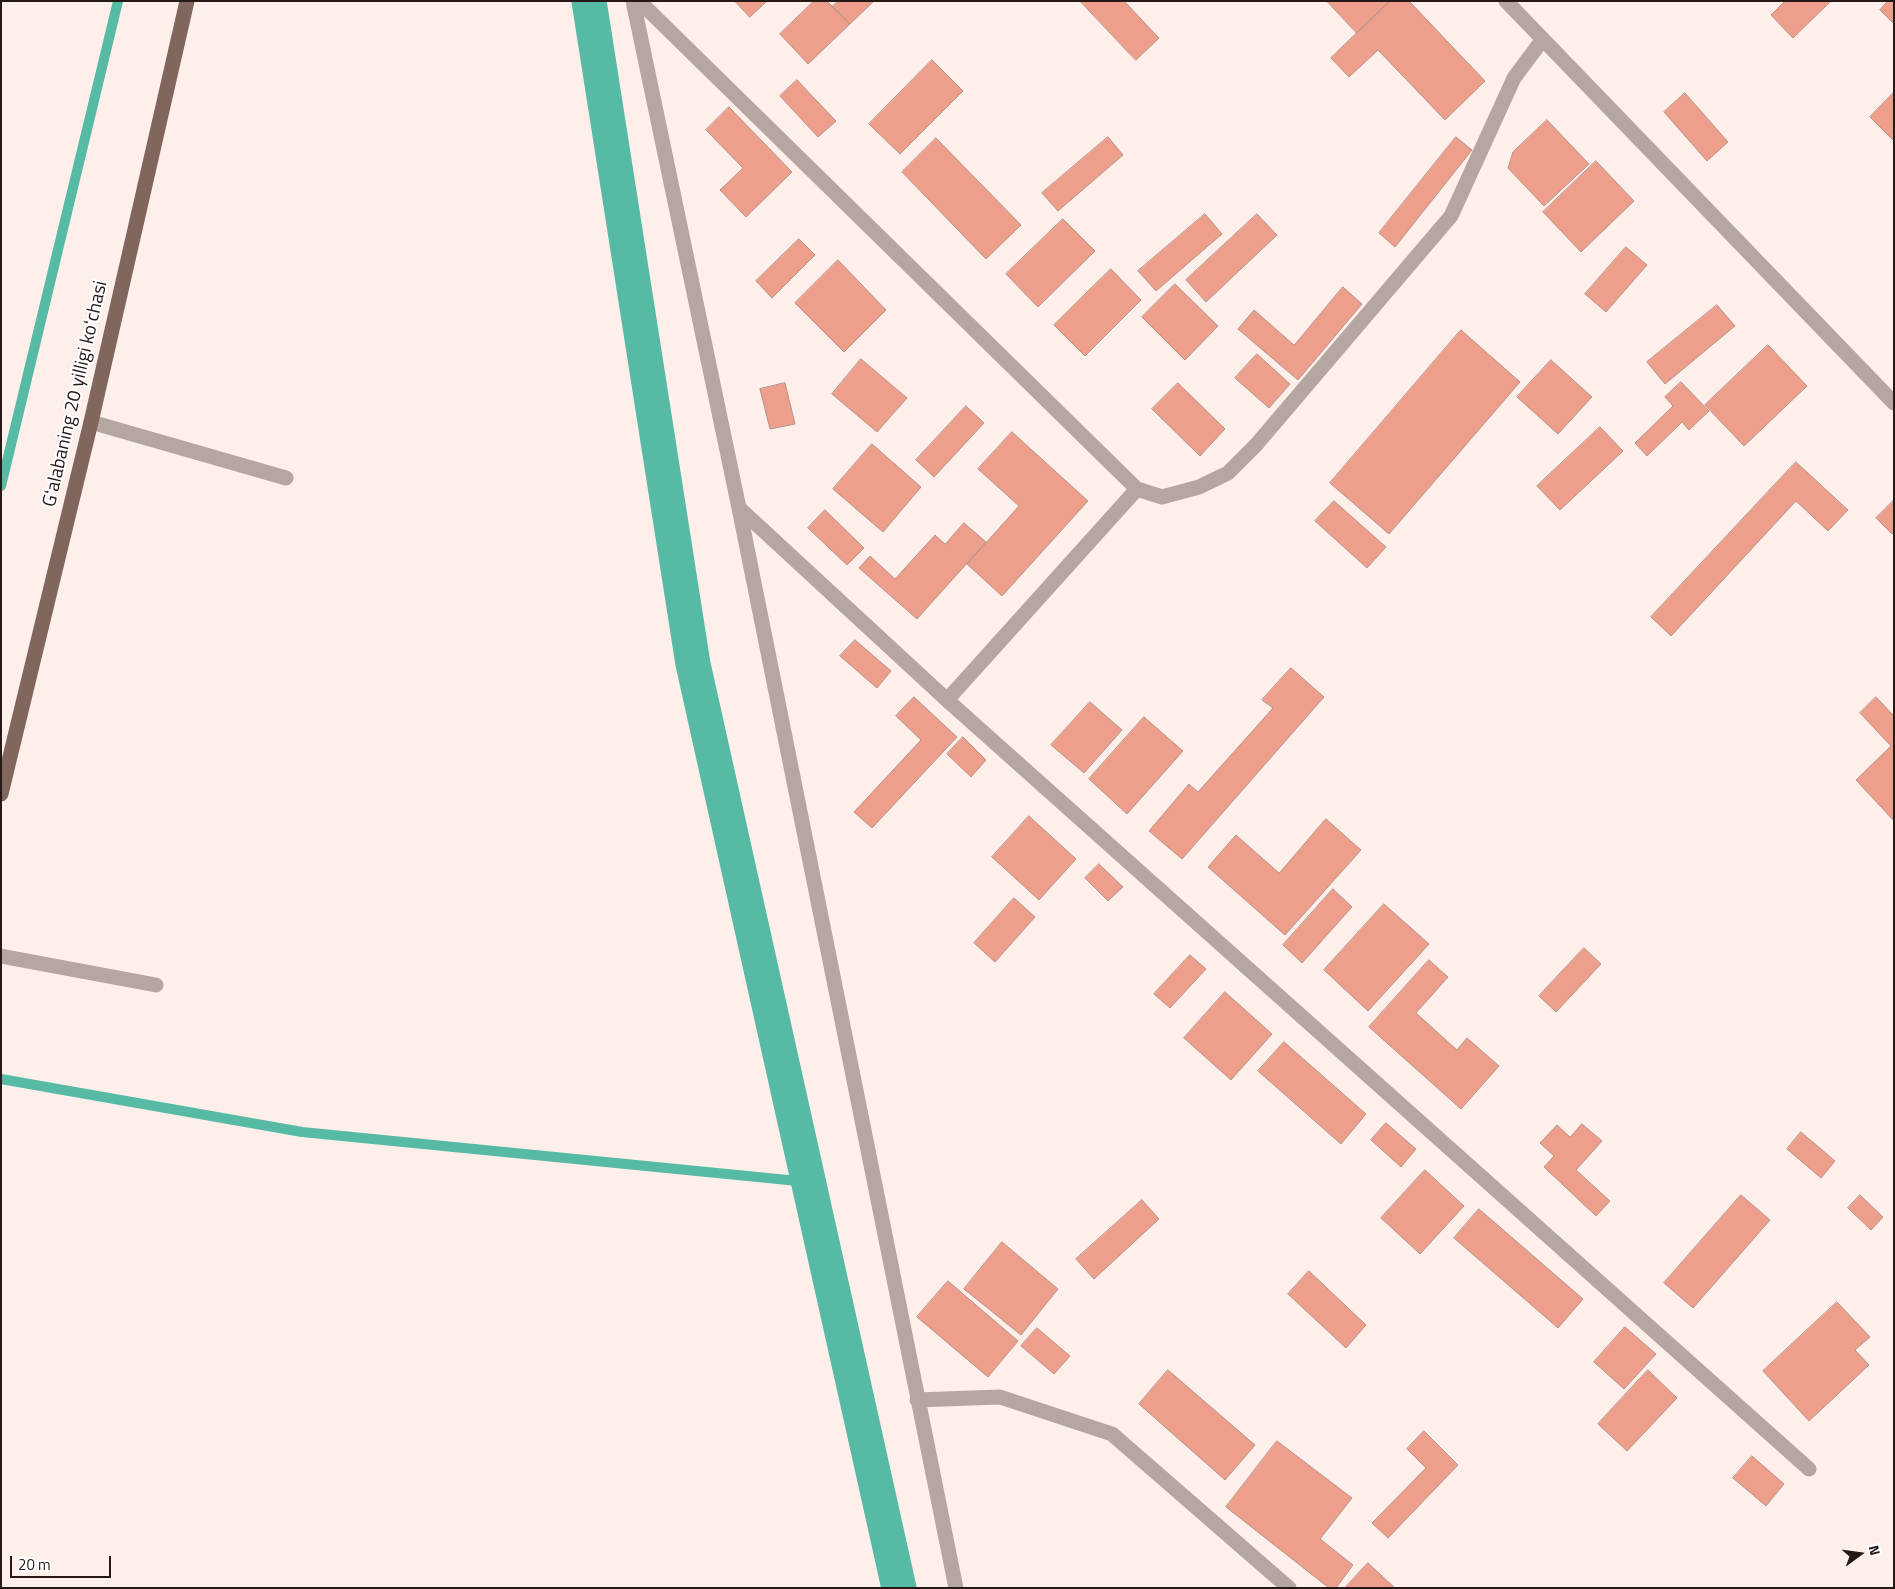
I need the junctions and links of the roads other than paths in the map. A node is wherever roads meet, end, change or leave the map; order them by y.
1 (187, 1) edge
2 (633, 1) edge
3 (639, 1) edge
4 (1506, 1) edge
5 (1543, 39) junction
6 (1894, 403) edge
7 (91, 422) junction
8 (286, 478) dead end
9 (1137, 488) junction
10 (739, 508) junction
11 (947, 700) junction
12 (1, 794) edge
13 (1, 956) edge
14 (156, 984) dead end
15 (916, 1400) junction
16 (1809, 1469) dead end
17 (956, 1588) edge
18 (1289, 1588) edge

1 - 7 main road, Gʻalabaning 20 yilligi koʻchasi
2 - 10 street
3 - 9 street
4 - 5 street
5 - 6 street
5 - 9 street
7 - 8 street
7 - 12 main road, Gʻalabaning 20 yilligi koʻchasi
9 - 11 street
10 - 11 street
10 - 15 street
11 - 16 street
13 - 14 street
15 - 17 street
15 - 18 street

